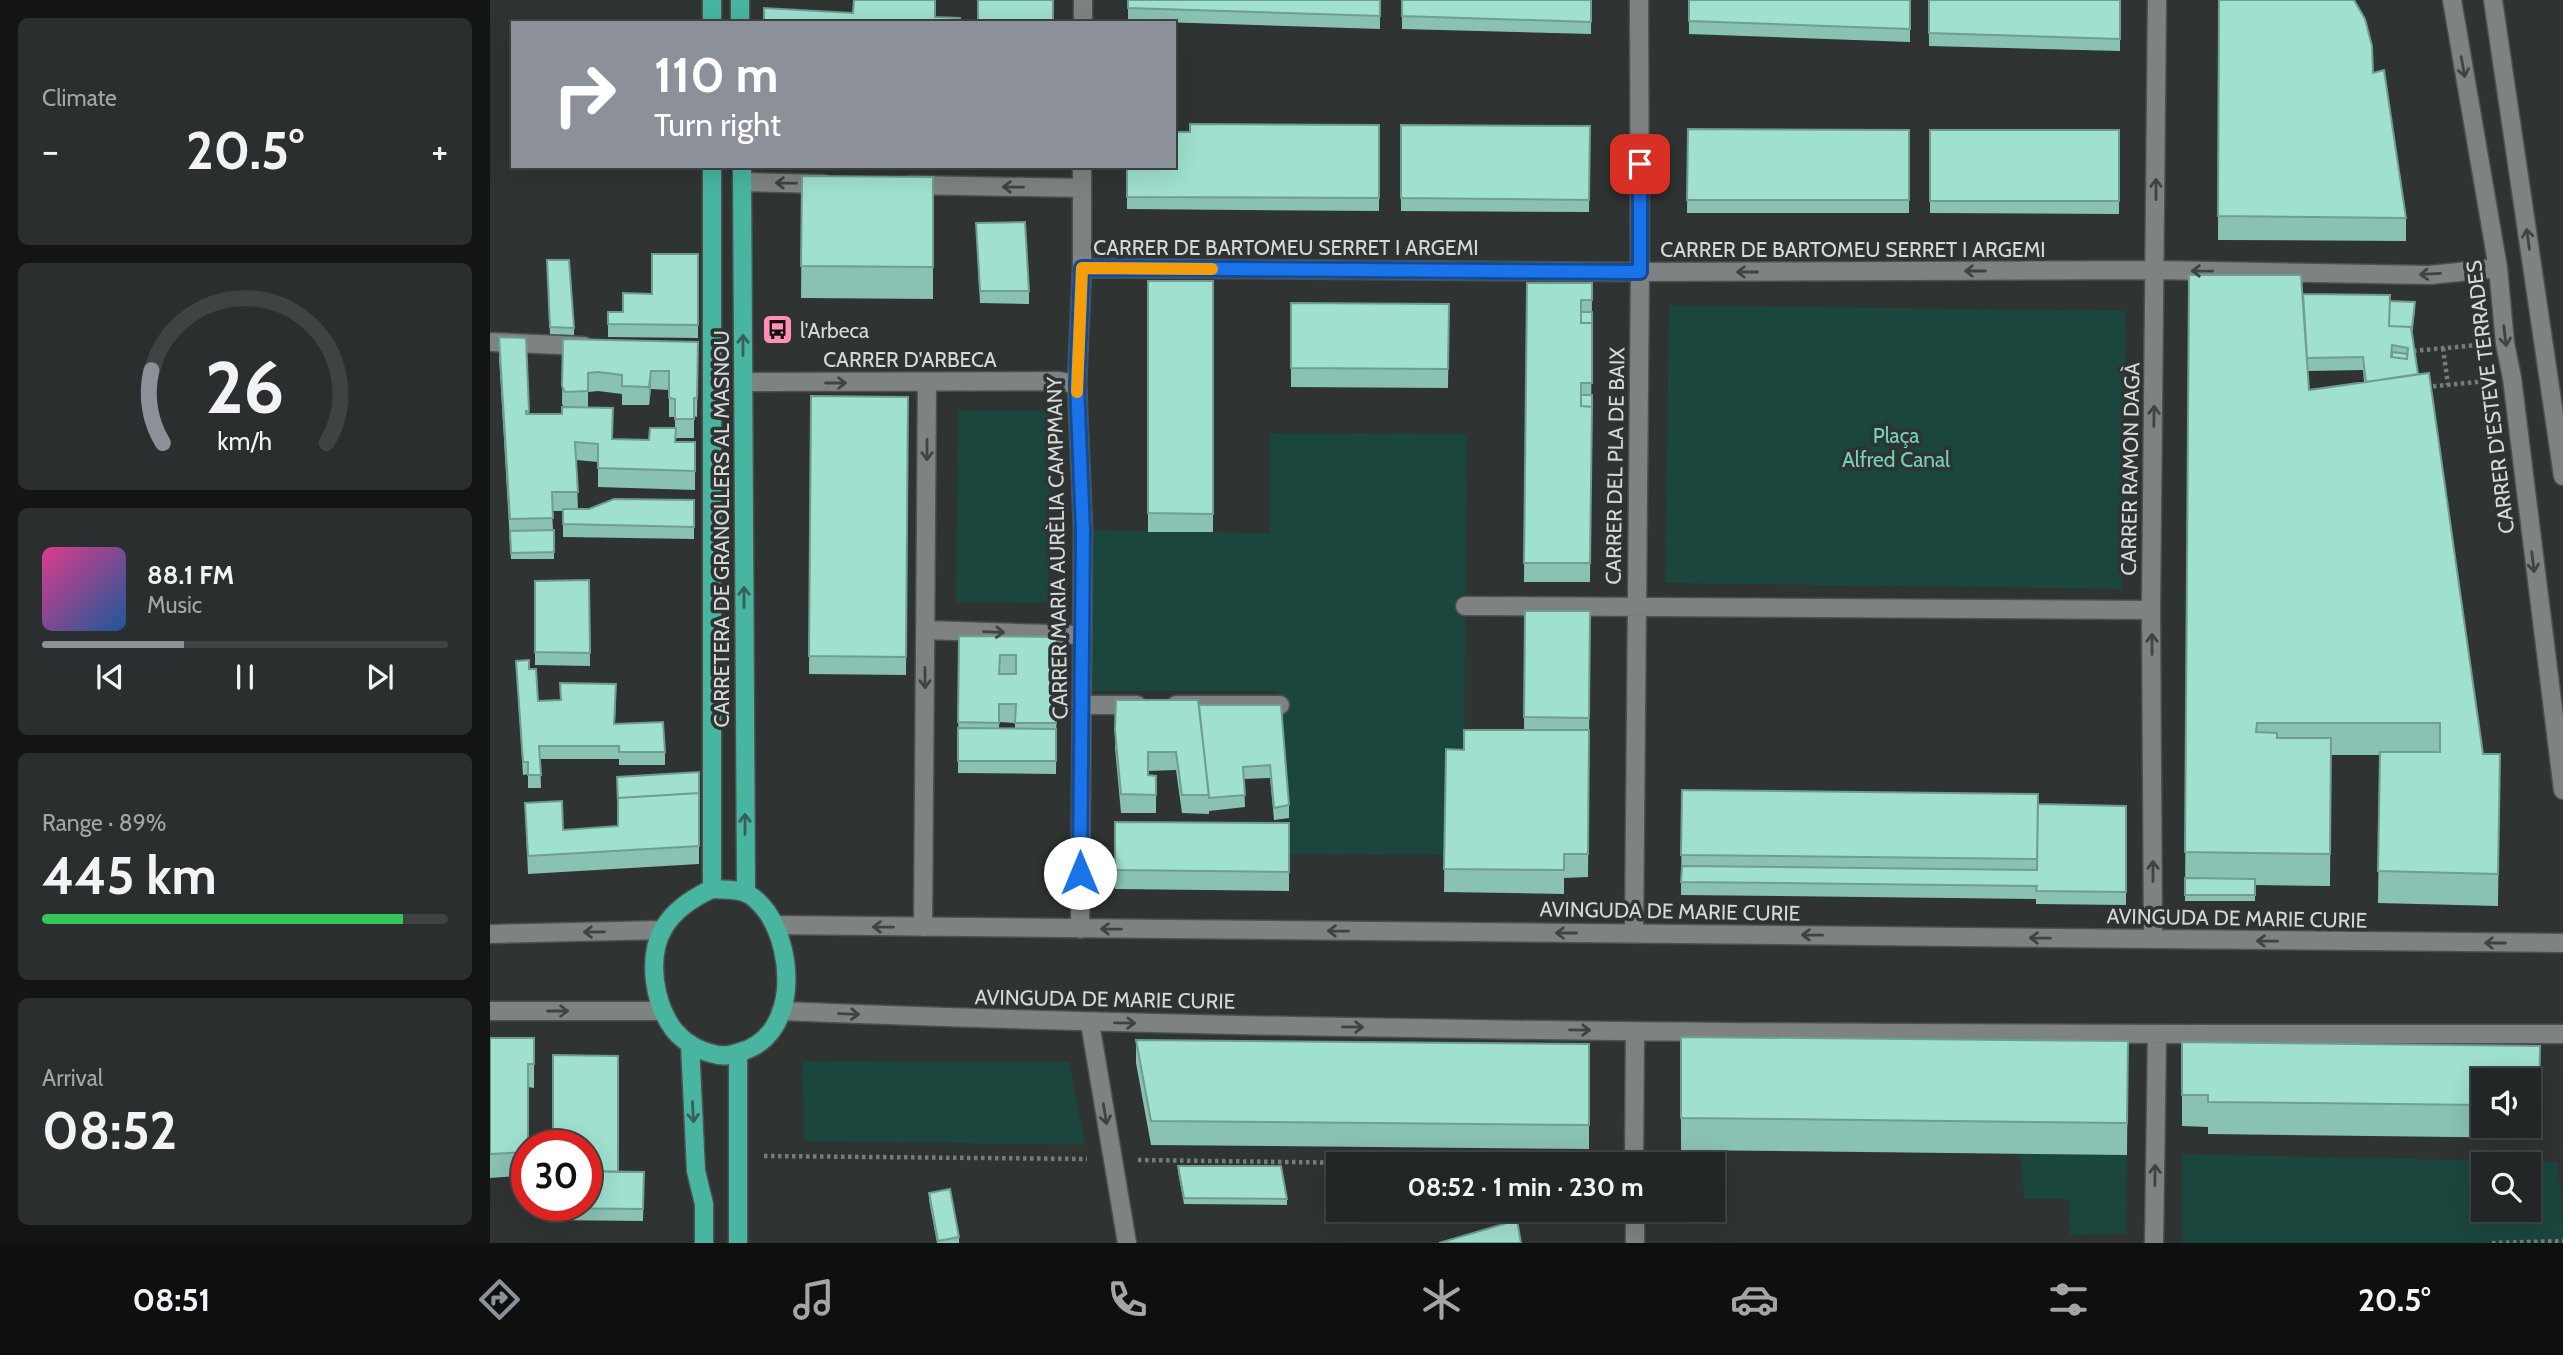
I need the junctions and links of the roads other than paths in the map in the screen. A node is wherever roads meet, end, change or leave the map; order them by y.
1 (712, 0) edge
2 (740, 0) edge
3 (1083, 0) edge
4 (1639, 0) edge
5 (2157, 0) edge
6 (2452, 0) edge
7 (2493, 0) edge
8 (712, 21) edge
9 (740, 21) edge
10 (1083, 21) edge
11 (712, 168) edge
12 (1082, 168) edge
13 (742, 174) edge
14 (837, 184) edge
15 (891, 185) edge
16 (1082, 188) junction
17 (689, 255) edge
18 (712, 255) junction
19 (1082, 268) junction
20 (2498, 268) junction
21 (2155, 270) junction
22 (1640, 272) junction
23 (490, 342) edge
24 (601, 347) edge
25 (743, 382) junction
26 (927, 382) junction
27 (1077, 384) junction
28 (2563, 476) edge
29 (1465, 606) dead end
30 (1635, 607) junction
31 (2151, 610) junction
32 (925, 630) junction
33 (1082, 635) junction
34 (1081, 705) junction
35 (1280, 705) edge
36 (2563, 790) edge
37 (712, 889) junction
38 (746, 892) junction
39 (776, 925) junction
40 (923, 927) junction
41 (1080, 929) junction
42 (663, 930) junction
43 (1634, 933) junction
44 (490, 934) edge
45 (2153, 939) junction
46 (2563, 943) edge
47 (490, 1011) edge
48 (663, 1011) junction
49 (781, 1011) junction
50 (1090, 1023) junction
51 (1634, 1031) junction
52 (2157, 1034) junction
53 (2563, 1034) edge
54 (690, 1044) junction
55 (738, 1053) junction
56 (1634, 1152) edge
57 (1635, 1222) edge
58 (704, 1243) edge
59 (738, 1243) edge
60 (1128, 1243) edge
61 (1635, 1243) edge
62 (2154, 1243) edge

1 - 8 main road
2 - 9 main road
3 - 10 street
4 - 22 street, CARRER DEL PLA DE BAIX
21 -> 5 street, CARRER RAMON DAGÀ
6 -> 20 street, CARRER D'ESTEVE TERRADES
28 -> 7 street
11 - 18 main road, CARRETERA DE GRANOLLERS AL MASNOU
12 - 16 street, CARRER MARIA AURÈLIA CAMPMANY
14 -> 13 street
25 -> 13 main road, CARRETERA DE GRANOLLERS AL MASNOU
16 -> 15 street
16 - 19 street, CARRER MARIA AURÈLIA CAMPMANY
17 - 18 street
18 - 37 main road, CARRETERA DE GRANOLLERS AL MASNOU
19 - 22 street, CARRER DE BARTOMEU SERRET I ARGEMI
19 - 27 street, CARRER MARIA AURÈLIA CAMPMANY
20 -> 21 street, CARRER DE BARTOMEU SERRET I ARGEMI
20 -> 36 street, CARRER D'ESTEVE TERRADES
21 -> 22 street, CARRER DE BARTOMEU SERRET I ARGEMI
31 -> 21 street, CARRER RAMON DAGÀ
22 - 30 street, CARRER DEL PLA DE BAIX
23 - 24 street
25 -> 26 street, CARRER D'ARBECA
38 -> 25 main road, CARRETERA DE GRANOLLERS AL MASNOU
26 - 27 street, CARRER D'ARBECA
26 -> 32 street
27 - 33 street, CARRER MARIA AURÈLIA CAMPMANY
29 - 30 street
30 - 31 street
30 - 43 street, CARRER DEL PLA DE BAIX
45 -> 31 street, CARRER RAMON DAGÀ
32 -> 33 street
32 -> 40 street
33 - 34 street, CARRER MARIA AURÈLIA CAMPMANY
34 - 35 street
34 - 41 street, CARRER MARIA AURÈLIA CAMPMANY
37 - 38 main road
37 - 42 main road
38 - 39 main road
40 -> 39 street, AVINGUDA DE MARIE CURIE
39 - 49 main road
40 - 41 street, AVINGUDA DE MARIE CURIE
43 -> 41 street, AVINGUDA DE MARIE CURIE
42 -> 44 street
42 - 48 main road
45 -> 43 street, AVINGUDA DE MARIE CURIE
46 -> 45 street, AVINGUDA DE MARIE CURIE
47 -> 48 street
48 - 54 main road
49 -> 50 street, AVINGUDA DE MARIE CURIE
49 - 55 main road
50 -> 51 street, AVINGUDA DE MARIE CURIE
50 -> 60 street
51 - 52 street, AVINGUDA DE MARIE CURIE
51 - 56 street
52 - 53 street, AVINGUDA DE MARIE CURIE
62 -> 52 street
54 - 55 main road
54 -> 58 main road
55 - 59 main road
57 - 61 street

